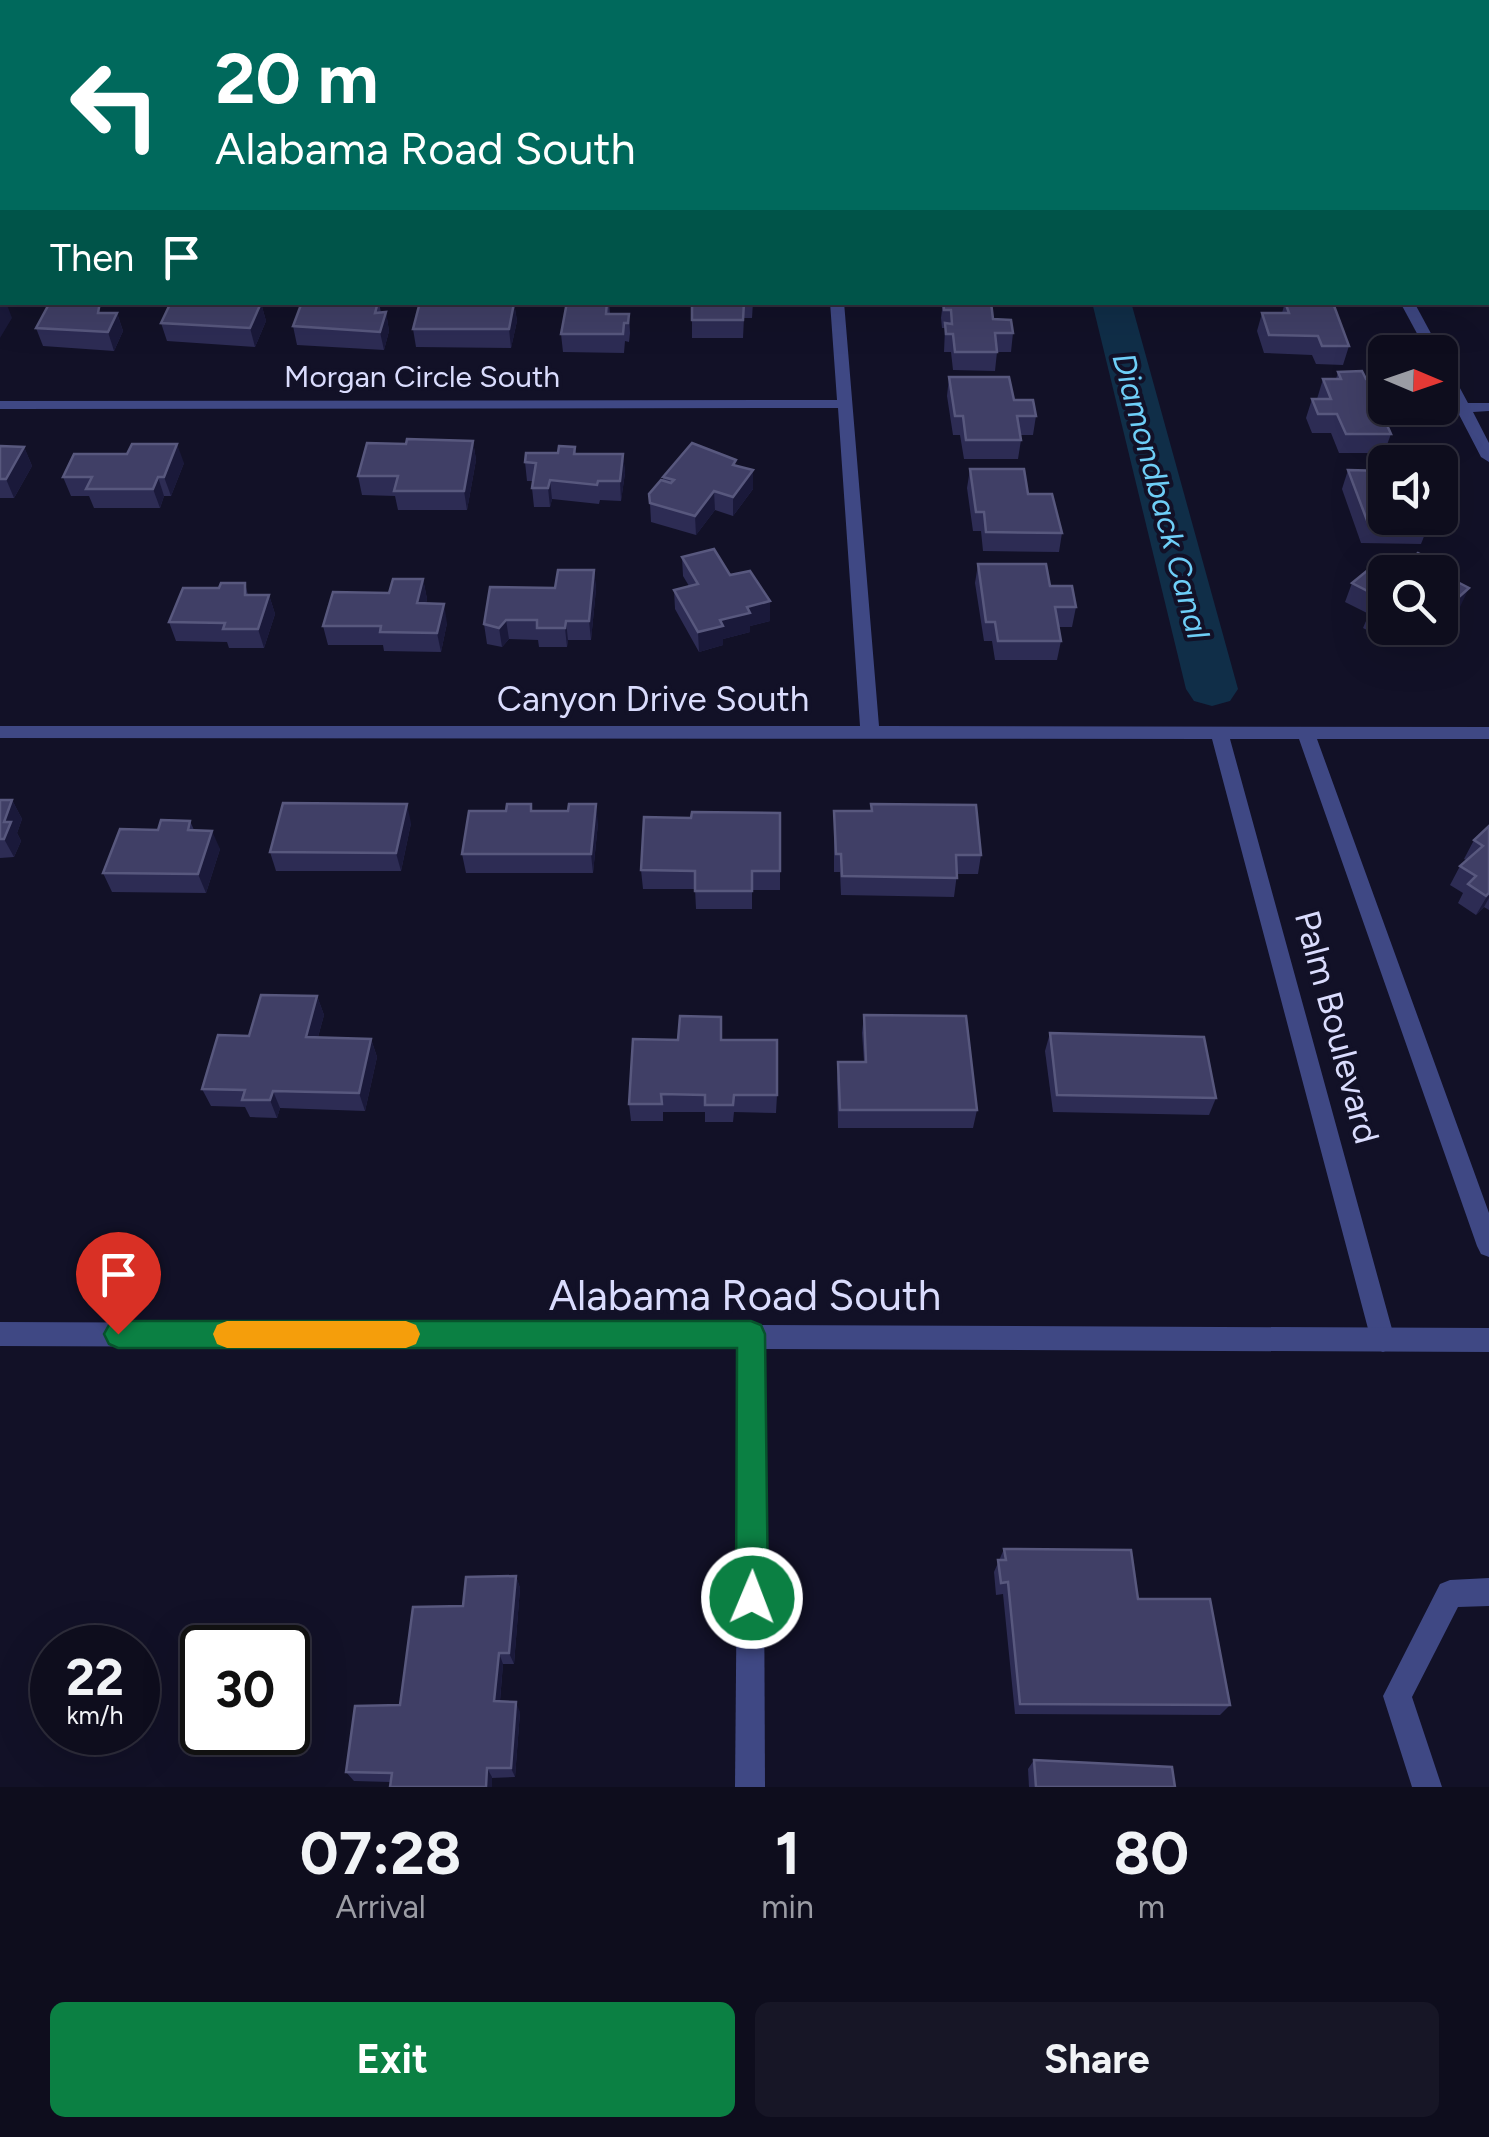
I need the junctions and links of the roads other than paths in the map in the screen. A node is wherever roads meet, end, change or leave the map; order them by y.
1 (837, 305) edge
2 (1409, 305) edge
3 (1425, 335) edge
4 (1458, 397) edge
5 (0, 404) edge
6 (844, 404) junction
7 (1464, 408) junction
8 (1489, 408) edge
9 (1489, 457) edge
10 (0, 732) edge
11 (870, 732) junction
12 (1489, 732) edge
13 (1219, 734) junction
14 (1306, 734) junction
15 (1489, 1246) edge
16 (0, 1334) edge
17 (751, 1334) junction
18 (1382, 1340) junction
19 (1489, 1340) edge
20 (1489, 1592) edge
21 (750, 1787) edge
22 (1427, 1787) edge

1 - 6 street
2 - 3 street
4 - 7 street
5 - 6 street, Morgan Circle South
6 - 11 street
7 - 8 street
7 - 9 street
10 - 11 street, Canyon Drive South
11 - 13 street, Canyon Drive South
12 - 14 street, Canyon Drive South
13 - 14 street, Canyon Drive South
13 - 18 street, Palm Boulevard
14 - 15 street, Palm Boulevard
16 - 17 street, Alabama Road South
17 - 18 street, Alabama Road South
17 - 21 street
18 - 19 street, Alabama Road South
20 - 22 street

